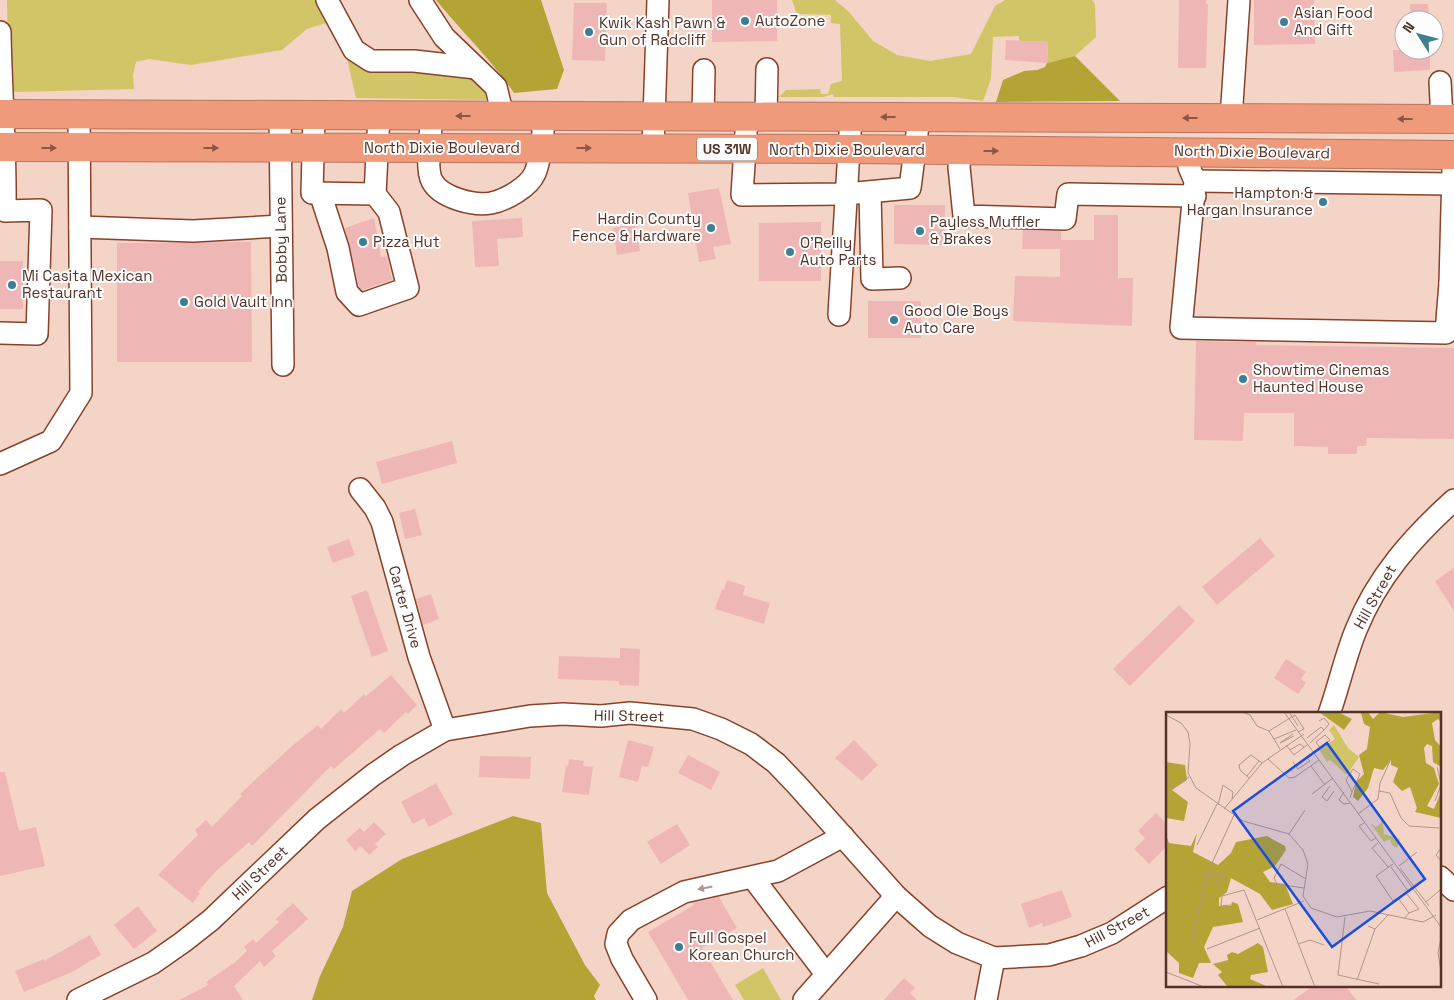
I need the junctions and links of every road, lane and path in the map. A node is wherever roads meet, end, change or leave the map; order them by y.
1 (327, 0) edge
2 (420, 0) edge
3 (658, 0) edge
4 (1239, 0) edge
5 (0, 32) edge
6 (0, 66) edge
7 (476, 68) junction
8 (767, 69) dead end
9 (704, 70) dead end
10 (1440, 82) dead end
11 (1, 114) edge
12 (79, 115) junction
13 (280, 116) junction
14 (314, 116) junction
15 (378, 116) junction
16 (432, 116) junction
17 (503, 116) junction
18 (544, 116) junction
19 (654, 117) junction
20 (703, 117) junction
21 (756, 117) junction
22 (851, 117) junction
23 (919, 118) junction
24 (1233, 118) junction
25 (1448, 119) edge
26 (3, 147) edge
27 (79, 148) junction
28 (280, 148) junction
29 (313, 148) junction
30 (377, 148) junction
31 (430, 148) junction
32 (540, 148) junction
33 (653, 148) junction
34 (745, 149) junction
35 (850, 149) junction
36 (914, 150) junction
37 (961, 150) junction
38 (1188, 151) junction
39 (1454, 154) edge
40 (1195, 189) junction
41 (870, 192) junction
42 (320, 193) junction
43 (375, 194) junction
44 (846, 194) junction
45 (1453, 197) edge
46 (3, 211) edge
47 (281, 226) junction
48 (80, 227) junction
49 (900, 278) dead end
50 (1452, 283) edge
51 (839, 315) dead end
52 (0, 333) edge
53 (283, 365) dead end
54 (0, 464) edge
55 (360, 489) dead end
56 (1454, 500) edge
57 (1330, 712) edge
58 (444, 730) junction
59 (843, 836) junction
60 (753, 878) junction
61 (1442, 879) edge
62 (1454, 890) edge
63 (896, 896) junction
64 (1166, 898) edge
65 (994, 958) junction
66 (826, 974) junction
67 (78, 1000) edge
68 (646, 1000) edge
69 (804, 1000) edge
70 (986, 1000) edge

1 - 7 street
2 - 7 street
3 - 19 street
4 - 24 street
5 - 6 street
6 - 11 street
7 - 17 street
8 - 21 street
9 - 20 street
10 - 25 street
11 - 12 highway, US 31W
11 - 26 street
12 - 13 highway, US 31W
12 - 27 street
13 - 14 highway, US 31W
13 - 28 street, Bobby Lane
14 - 15 highway, US 31W
14 - 29 street
15 - 16 highway, US 31W
15 - 30 street
17 -> 16 highway, US 31W
16 - 31 street
17 - 18 highway, US 31W
18 - 19 highway, US 31W
18 - 32 street
19 - 20 highway, US 31W
19 - 33 street
20 - 21 highway, US 31W
21 - 22 highway, US 31W
21 - 34 street
23 -> 22 highway, US 31W
22 - 35 street
24 -> 23 highway, US 31W
23 - 36 street
25 -> 24 highway, US 31W
26 -> 27 highway, North Dixie Boulevard / US 31W
26 - 46 street
27 -> 28 highway, North Dixie Boulevard / US 31W
27 - 48 street
28 - 29 highway, North Dixie Boulevard / US 31W
28 - 47 street, Bobby Lane
29 - 30 highway, North Dixie Boulevard / US 31W
29 - 42 street
30 - 31 highway, North Dixie Boulevard / US 31W
30 - 43 street
31 - 32 highway, North Dixie Boulevard / US 31W
31 - 32 street
32 -> 33 highway, North Dixie Boulevard / US 31W
33 - 34 highway, North Dixie Boulevard / US 31W
34 - 35 highway, North Dixie Boulevard / US 31W
34 - 44 street
35 - 36 highway, North Dixie Boulevard / US 31W
35 - 44 street
36 - 37 highway, North Dixie Boulevard / US 31W
36 - 41 street
37 -> 38 highway, North Dixie Boulevard / US 31W
37 - 40 street
38 - 39 highway, North Dixie Boulevard / US 31W
38 - 40 street
39 - 45 street
40 - 45 street
40 - 50 street
41 - 44 street
41 - 49 street
42 - 43 street
42 - 43 street
44 - 51 street
45 - 50 street
46 - 52 street
47 - 48 street
47 - 53 street, Bobby Lane
48 - 54 street
55 - 58 street, Carter Drive
56 - 57 street, Hill Street
58 - 59 street, Hill Street
58 - 67 street, Hill Street
59 - 60 street
59 - 63 street, Hill Street
60 - 66 street
60 -> 68 street
61 - 62 street
63 - 65 street, Hill Street
63 - 66 street
64 - 65 street, Hill Street
65 - 70 street
66 - 69 street

